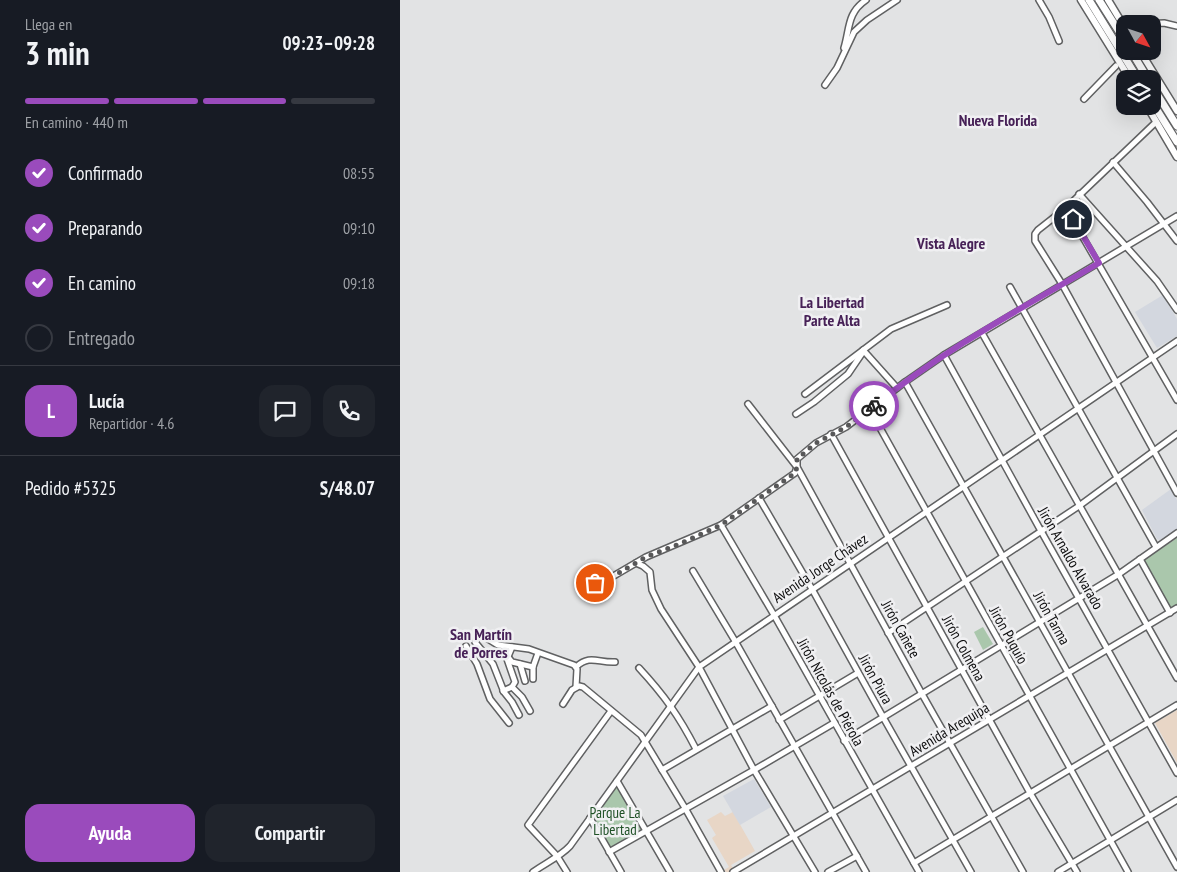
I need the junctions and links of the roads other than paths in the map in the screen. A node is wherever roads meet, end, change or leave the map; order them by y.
1 (866, 0) edge
2 (897, 0) edge
3 (1039, 0) edge
4 (1082, 0) edge
5 (1089, 0) edge
6 (1099, 0) edge
7 (1111, 1) edge
8 (1118, 15) edge
9 (1177, 17) edge
10 (1161, 23) edge
11 (1175, 25) edge
12 (1116, 27) edge
13 (1059, 41) dead end
14 (844, 52) junction
15 (1146, 60) edge
16 (1116, 66) dead end
17 (1125, 70) edge
18 (1132, 70) edge
19 (825, 85) dead end
20 (1084, 99) dead end
21 (1161, 100) edge
22 (1177, 111) edge
23 (1152, 115) edge
24 (1160, 115) edge
25 (1156, 122) junction
26 (1177, 126) edge
27 (1177, 142) edge
28 (1177, 157) edge
29 (1113, 162) junction
30 (1079, 194) junction
31 (1066, 208) junction
32 (1177, 216) edge
33 (1164, 224) junction
34 (1177, 241) edge
35 (1126, 246) junction
36 (1099, 263) junction
37 (1062, 284) junction
38 (1010, 287) dead end
39 (947, 305) dead end
40 (1022, 309) junction
41 (1177, 310) edge
42 (982, 333) junction
43 (1177, 341) edge
44 (863, 351) junction
45 (944, 355) junction
46 (1154, 357) junction
47 (904, 382) junction
48 (1116, 382) junction
49 (897, 388) junction
50 (805, 394) dead end
51 (1177, 400) edge
52 (748, 404) dead end
53 (1078, 408) junction
54 (870, 410) junction
55 (796, 414) dead end
56 (831, 434) junction
57 (1040, 434) junction
58 (1177, 434) edge
59 (1154, 451) junction
60 (1001, 461) junction
61 (797, 467) junction
62 (1117, 478) junction
63 (964, 486) junction
64 (1177, 493) edge
65 (759, 498) junction
66 (1079, 506) junction
67 (926, 511) junction
68 (721, 525) junction
69 (1040, 531) junction
70 (1177, 533) edge
71 (888, 537) junction
72 (1156, 547) junction
73 (1003, 556) junction
74 (1140, 559) junction
75 (851, 563) junction
76 (636, 564) junction
77 (693, 571) dead end
78 (1118, 574) junction
79 (588, 582) dead end
80 (965, 582) junction
81 (812, 589) junction
82 (1079, 598) junction
83 (927, 608) junction
84 (1177, 608) edge
85 (1170, 613) junction
86 (774, 614) junction
87 (1040, 623) junction
88 (1147, 626) junction
89 (888, 633) junction
90 (486, 637) dead end
91 (735, 641) junction
92 (475, 642) dead end
93 (466, 646) dead end
94 (1001, 646) junction
95 (512, 647) junction
96 (1108, 649) junction
97 (538, 653) junction
98 (507, 657) junction
99 (614, 662) dead end
100 (520, 664) junction
101 (533, 667) junction
102 (576, 667) junction
103 (699, 667) junction
104 (639, 668) dead end
105 (962, 670) junction
106 (858, 673) junction
107 (1068, 674) junction
108 (1177, 678) edge
109 (533, 679) dead end
110 (525, 681) dead end
111 (512, 687) junction
112 (576, 687) junction
113 (503, 691) junction
114 (922, 694) junction
115 (819, 696) junction
116 (1029, 696) junction
117 (563, 704) dead end
118 (1177, 705) edge
119 (671, 706) junction
120 (772, 706) junction
121 (611, 711) junction
122 (530, 712) dead end
123 (519, 715) dead end
124 (883, 717) junction
125 (779, 720) junction
126 (990, 720) junction
127 (509, 722) dead end
128 (1149, 722) junction
129 (834, 723) junction
130 (732, 728) junction
131 (645, 741) junction
132 (844, 741) junction
133 (950, 743) junction
134 (795, 746) junction
135 (1109, 746) junction
136 (696, 749) junction
137 (911, 766) junction
138 (1070, 769) junction
139 (662, 770) junction
140 (754, 770) junction
141 (1177, 773) edge
142 (617, 781) junction
143 (872, 790) junction
144 (1030, 793) junction
145 (1177, 800) edge
146 (685, 808) junction
147 (833, 813) junction
148 (992, 816) junction
149 (1149, 817) junction
150 (590, 818) junction
151 (646, 831) junction
152 (794, 836) junction
153 (954, 839) junction
154 (1110, 840) junction
155 (609, 852) junction
156 (557, 856) junction
157 (857, 856) junction
158 (914, 863) junction
159 (1072, 863) junction
160 (1177, 867) edge
161 (532, 872) edge
162 (567, 872) edge
163 (621, 872) edge
164 (670, 872) edge
165 (721, 872) edge
166 (733, 872) edge
167 (815, 872) edge
168 (828, 872) edge
169 (866, 872) edge
170 (919, 872) edge
171 (971, 872) edge
172 (1023, 872) edge
173 (1058, 872) edge
174 (1077, 872) edge
175 (1128, 872) edge

1 - 14 street
2 - 14 street
3 - 13 street
4 - 17 main road
5 - 18 highway
6 - 12 highway
7 - 8 main road
9 - 11 street
10 - 11 street
14 - 19 street
15 - 22 main road
16 - 20 street
21 - 26 highway
23 - 25 main road
24 - 27 highway
25 - 28 main road
25 - 29 street
29 - 30 street
29 - 33 street
30 - 31 street
30 - 35 street
31 - 36 street
31 - 37 street
32 - 33 street
33 - 34 street
33 - 35 street
35 - 36 street
35 - 41 street
36 - 37 street
36 - 46 street
37 - 40 street
37 - 48 street
38 - 40 street
39 - 44 street
40 - 42 street
40 - 53 street
42 - 45 street
42 - 57 street
43 - 46 street, Avenida Jorge Chávez
44 - 49 street
44 - 50 street
44 - 55 street
45 - 47 street
45 - 60 street, Jirón Arnaldo Alvarado
46 - 48 street, Avenida Jorge Chávez
46 - 51 street
47 - 49 street
47 - 63 street, Jirón Tarma
48 - 53 street, Avenida Jorge Chávez
48 - 59 street
49 - 54 street
52 - 61 street, Jirón Cañete
53 - 57 street, Avenida Jorge Chávez
53 - 62 street
54 - 56 street
54 - 67 street, Jirón Puquio
56 - 61 street
56 - 71 street, Jirón Colmena
57 - 60 street, Avenida Jorge Chávez
57 - 66 street
58 - 59 street
59 - 62 street
59 - 64 street
60 - 63 street, Avenida Jorge Chávez
60 - 69 street, Jirón Arnaldo Alvarado
61 - 65 street
61 - 75 street, Jirón Cañete
62 - 66 street
62 - 72 street
63 - 67 street, Avenida Jorge Chávez
63 - 73 street, Jirón Tarma
65 - 68 street
65 - 81 street, Jirón Piura
66 - 69 street
66 - 78 street
67 - 71 street, Avenida Jorge Chávez
67 - 80 street, Jirón Puquio
68 - 76 street
68 - 86 street, Jirón Nicolás de Piérola
69 - 73 street
69 - 82 street, Jirón Arnaldo Alvarado
70 - 72 street
71 - 75 street, Avenida Jorge Chávez
71 - 83 street, Jirón Colmena
72 - 74 street
73 - 80 street
73 - 87 street, Jirón Tarma
74 - 78 street
74 - 85 street
75 - 81 street, Avenida Jorge Chávez
75 - 89 street, Jirón Cañete
76 - 79 street
76 - 103 street
77 - 91 street
78 - 82 street
78 - 88 street
80 - 83 street
80 - 94 street, Jirón Puquio
81 - 86 street, Avenida Jorge Chávez
81 - 106 street, Jirón Piura
82 - 87 street
82 - 96 street, Jirón Arnaldo Alvarado
83 - 89 street
83 - 105 street, Jirón Colmena
84 - 85 street, Avenida Arequipa
85 - 88 street, Avenida Arequipa
86 - 91 street, Avenida Jorge Chávez
86 - 115 street, Jirón Nicolás de Piérola
87 - 94 street
87 - 107 street, Jirón Tarma
88 - 96 street, Avenida Arequipa
88 - 108 street
89 - 114 street, Jirón Cañete
90 - 95 street
91 - 103 street, Avenida Jorge Chávez
91 - 120 street
92 - 113 street
93 - 127 street
94 - 105 street
94 - 116 street, Jirón Puquio
95 - 97 street
95 - 98 street
96 - 107 street, Avenida Arequipa
96 - 128 street, Jirón Arnaldo Alvarado
97 - 101 street
97 - 102 street
98 - 100 street
98 - 111 street
99 - 102 street
100 - 101 street
100 - 110 street
101 - 109 street
102 - 112 street
103 - 119 street, Avenida Jorge Chávez
103 - 130 street
104 - 119 street
105 - 114 street
105 - 126 street, Jirón Colmena
106 - 115 street
106 - 124 street, Jirón Piura
107 - 116 street, Avenida Arequipa
107 - 135 street, Jirón Tarma
111 - 113 street
111 - 122 street
112 - 117 street
112 - 121 street
113 - 123 street
114 - 124 street
114 - 133 street, Jirón Cañete
115 - 125 street
115 - 129 street, Jirón Nicolás de Piérola
116 - 126 street, Avenida Arequipa
116 - 138 street, Jirón Puquio
118 - 128 street
119 - 131 street, Avenida Jorge Chávez
119 - 136 street
120 - 125 street
120 - 130 street
121 - 131 street
121 - 156 street
124 - 132 street
124 - 137 street, Jirón Piura
125 - 134 street
126 - 133 street, Avenida Arequipa
126 - 144 street, Jirón Colmena
128 - 135 street
128 - 141 street, Jirón Arnaldo Alvarado
129 - 132 street, Jirón Nicolás de Piérola
129 - 134 street
130 - 136 street
130 - 140 street
131 - 139 street
131 - 142 street, Avenida Jorge Chávez
132 - 143 street, Jirón Nicolás de Piérola
133 - 137 street, Avenida Arequipa
133 - 148 street, Jirón Cañete
134 - 140 street
134 - 147 street
135 - 138 street
135 - 149 street, Jirón Tarma
136 - 139 street
137 - 143 street, Avenida Arequipa
137 - 153 street, Jirón Piura
138 - 144 street
138 - 154 street, Jirón Puquio
139 - 146 street
140 - 146 street
140 - 152 street
142 - 150 street, Avenida Jorge Chávez
142 - 151 street
143 - 147 street, Avenida Arequipa
143 - 158 street, Jirón Nicolás de Piérola
144 - 148 street
144 - 159 street, Jirón Colmena
145 - 149 street
146 - 151 street
146 - 165 street
147 - 152 street, Avenida Arequipa
147 - 157 street
148 - 153 street
148 - 172 street, Jirón Cañete
149 - 154 street
149 - 160 street, Jirón Tarma
150 - 155 street
150 - 156 street, Avenida Jorge Chávez
151 - 155 street
151 - 164 street
152 - 166 street, Avenida Arequipa
152 - 167 street
153 - 158 street
153 - 171 street, Jirón Piura
154 - 159 street
154 - 175 street, Jirón Puquio
155 - 163 street
156 - 161 street, Avenida Jorge Chávez
156 - 162 street
157 - 168 street
157 - 169 street
158 - 170 street, Jirón Nicolás de Piérola
159 - 173 street
159 - 174 street, Jirón Colmena

